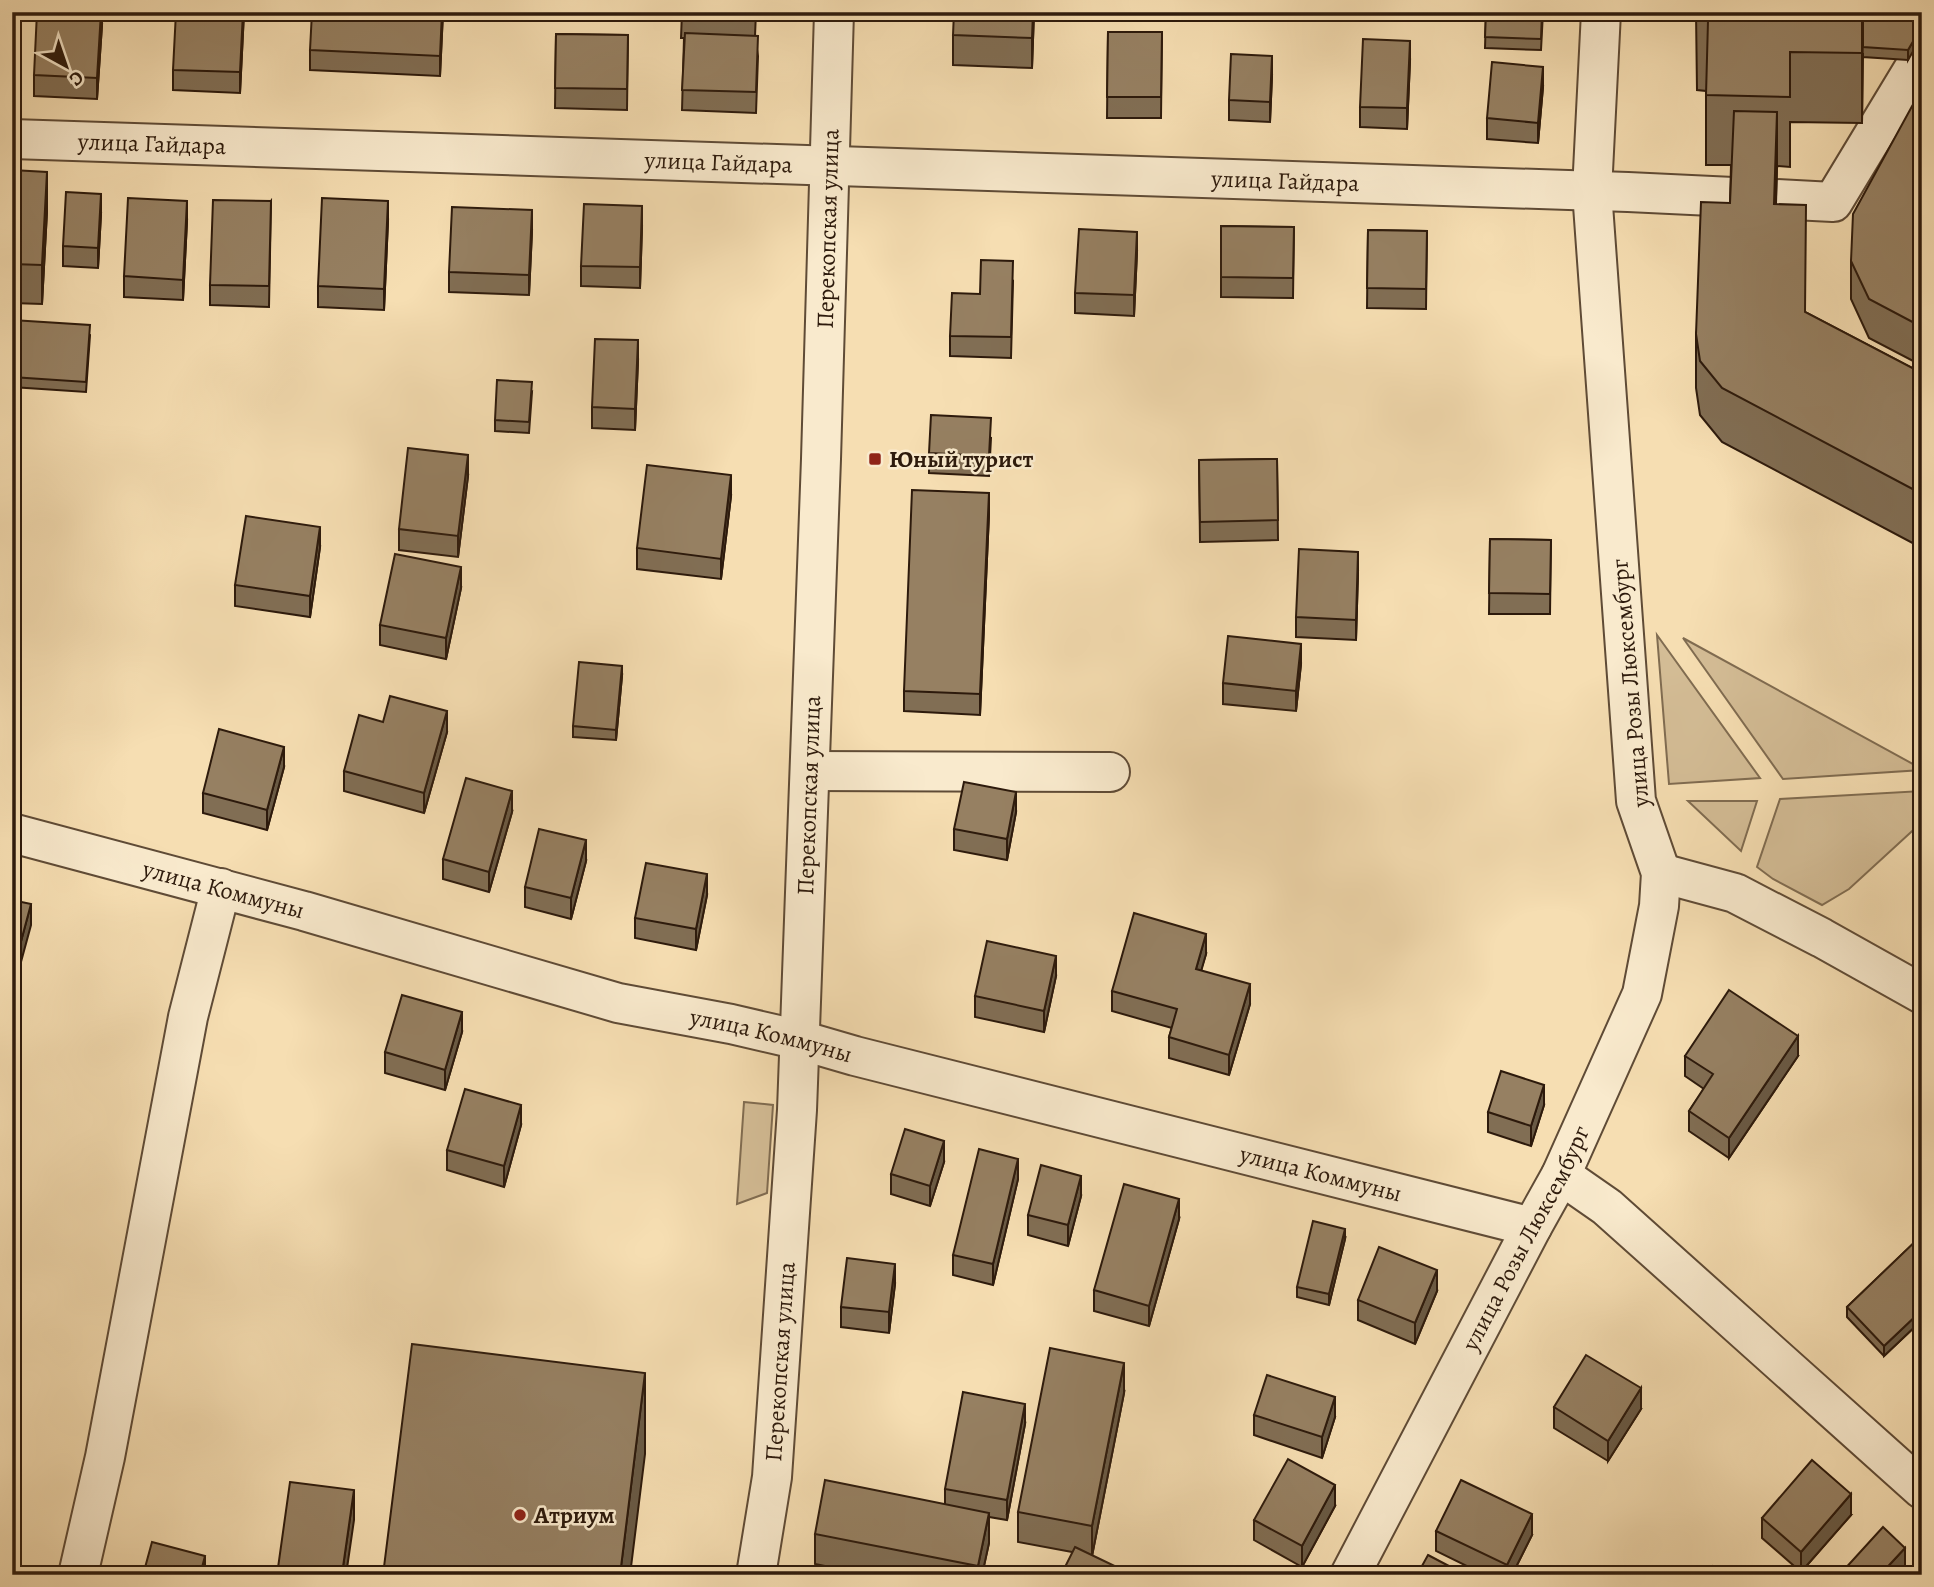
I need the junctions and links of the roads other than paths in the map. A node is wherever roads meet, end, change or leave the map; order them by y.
1 (834, 12) edge
2 (1601, 12) edge
3 (1922, 55) edge
4 (12, 139) edge
5 (830, 166) junction
6 (1592, 191) junction
7 (1733, 197) edge
8 (1776, 199) edge
9 (810, 771) junction
10 (1110, 772) dead end
11 (12, 833) edge
12 (1661, 873) junction
13 (221, 888) junction
14 (1922, 995) edge
15 (800, 1040) junction
16 (1561, 1175) junction
17 (1532, 1227) junction
18 (1922, 1489) edge
19 (78, 1575) edge
20 (756, 1575) edge
21 (1350, 1575) edge

1 - 5 street, Перекопская улица
2 - 6 street, улица Розы Люксембург
3 - 8 street
4 - 5 street, улица Гайдара
5 - 6 street, улица Гайдара
5 - 9 street, Перекопская улица
6 - 7 street, улица Гайдара
6 - 12 street, улица Розы Люксембург
9 - 10 street
9 - 15 street, Перекопская улица
11 - 13 street, улица Коммуны
12 - 14 street
12 - 16 street, улица Розы Люксембург
13 - 15 street, улица Коммуны
13 - 19 street
15 - 17 street, улица Коммуны
15 - 20 street, Перекопская улица
16 - 17 street, улица Розы Люксембург
16 - 18 street
17 - 21 street, улица Розы Люксембург

